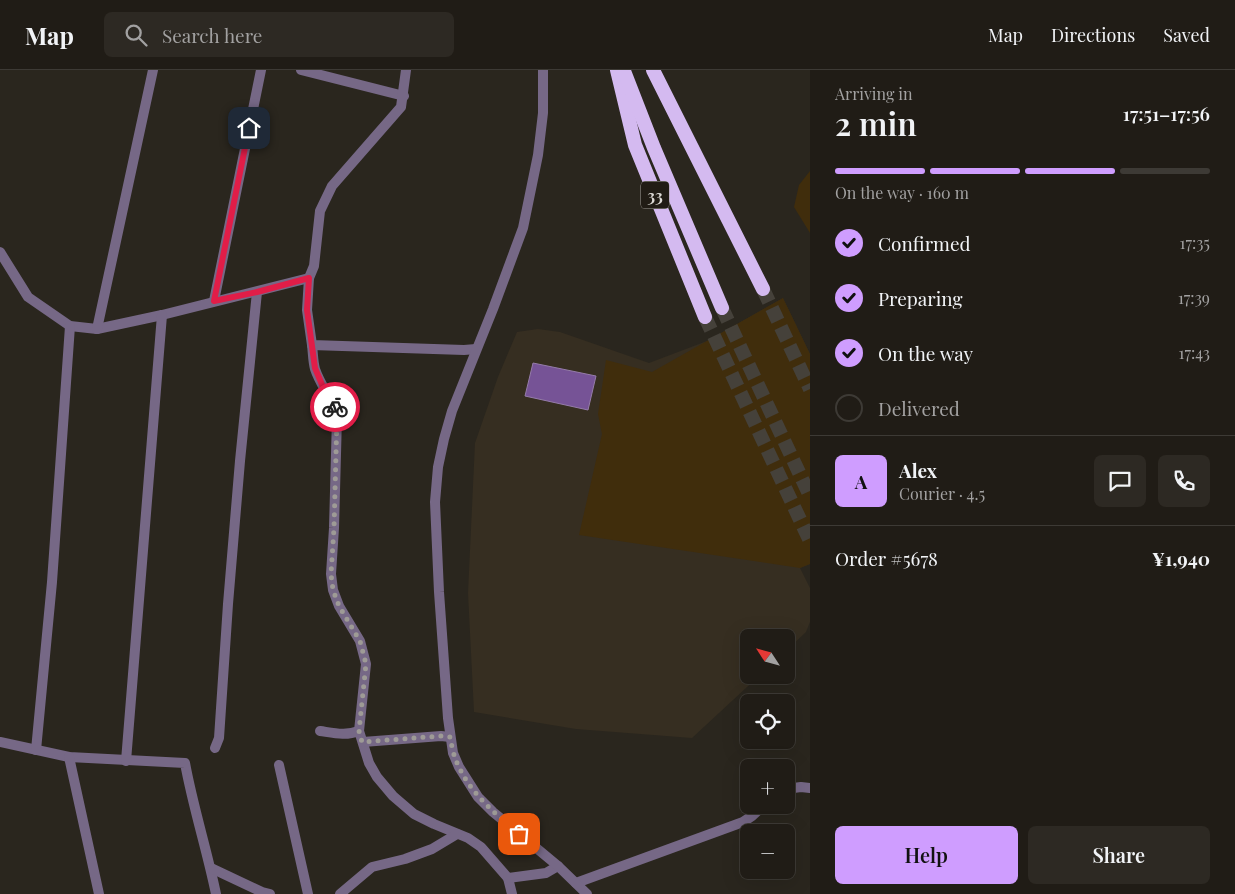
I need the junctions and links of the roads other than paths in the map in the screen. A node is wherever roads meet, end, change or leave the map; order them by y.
1 (153, 70) edge
2 (261, 70) edge
3 (301, 70) edge
4 (406, 70) edge
5 (543, 70) edge
6 (617, 70) edge
7 (624, 70) edge
8 (653, 70) edge
9 (404, 96) junction
10 (0, 252) edge
11 (309, 278) junction
12 (763, 289) tunnel mouth
13 (257, 292) junction
14 (214, 301) junction
15 (722, 308) tunnel mouth
16 (162, 316) junction
17 (706, 317) tunnel mouth
18 (70, 326) junction
19 (97, 329) junction
20 (312, 345) junction
21 (476, 349) junction
22 (320, 731) dead end
23 (359, 731) junction
24 (450, 737) junction
25 (0, 742) edge
26 (362, 742) junction
27 (216, 748) dead end
28 (36, 750) junction
29 (69, 756) junction
30 (126, 760) junction
31 (279, 765) dead end
32 (795, 788) edge
33 (810, 788) edge
34 (754, 814) edge
35 (458, 834) junction
36 (558, 866) junction
37 (211, 868) junction
38 (508, 878) junction
39 (576, 883) junction
40 (99, 894) edge
41 (216, 894) edge
42 (270, 894) edge
43 (308, 894) edge
44 (340, 894) edge
45 (512, 894) edge
46 (587, 894) edge

1 - 19 street
2 - 14 street
3 - 9 street
4 - 9 street
5 - 21 street
6 - 17 highway, 33
7 - 15 highway, 33
8 - 12 highway
9 - 11 street
10 - 18 street
11 - 13 street
11 - 20 street
13 - 14 street
13 - 27 street
14 - 16 street
16 - 19 street
16 - 30 street
18 - 19 street
18 - 28 street
20 - 21 street
20 - 23 street
21 - 24 street
22 - 23 street
23 - 26 street
24 - 26 street
24 - 36 street
25 - 28 street
26 - 35 street
28 - 29 street
29 - 30 street
29 - 40 street
30 - 37 street
31 - 43 street
32 - 33 street
34 - 39 street
35 - 38 street
35 - 44 street
36 - 38 street
36 - 39 street
37 - 41 street
37 - 42 street
38 - 45 street
39 - 46 street

